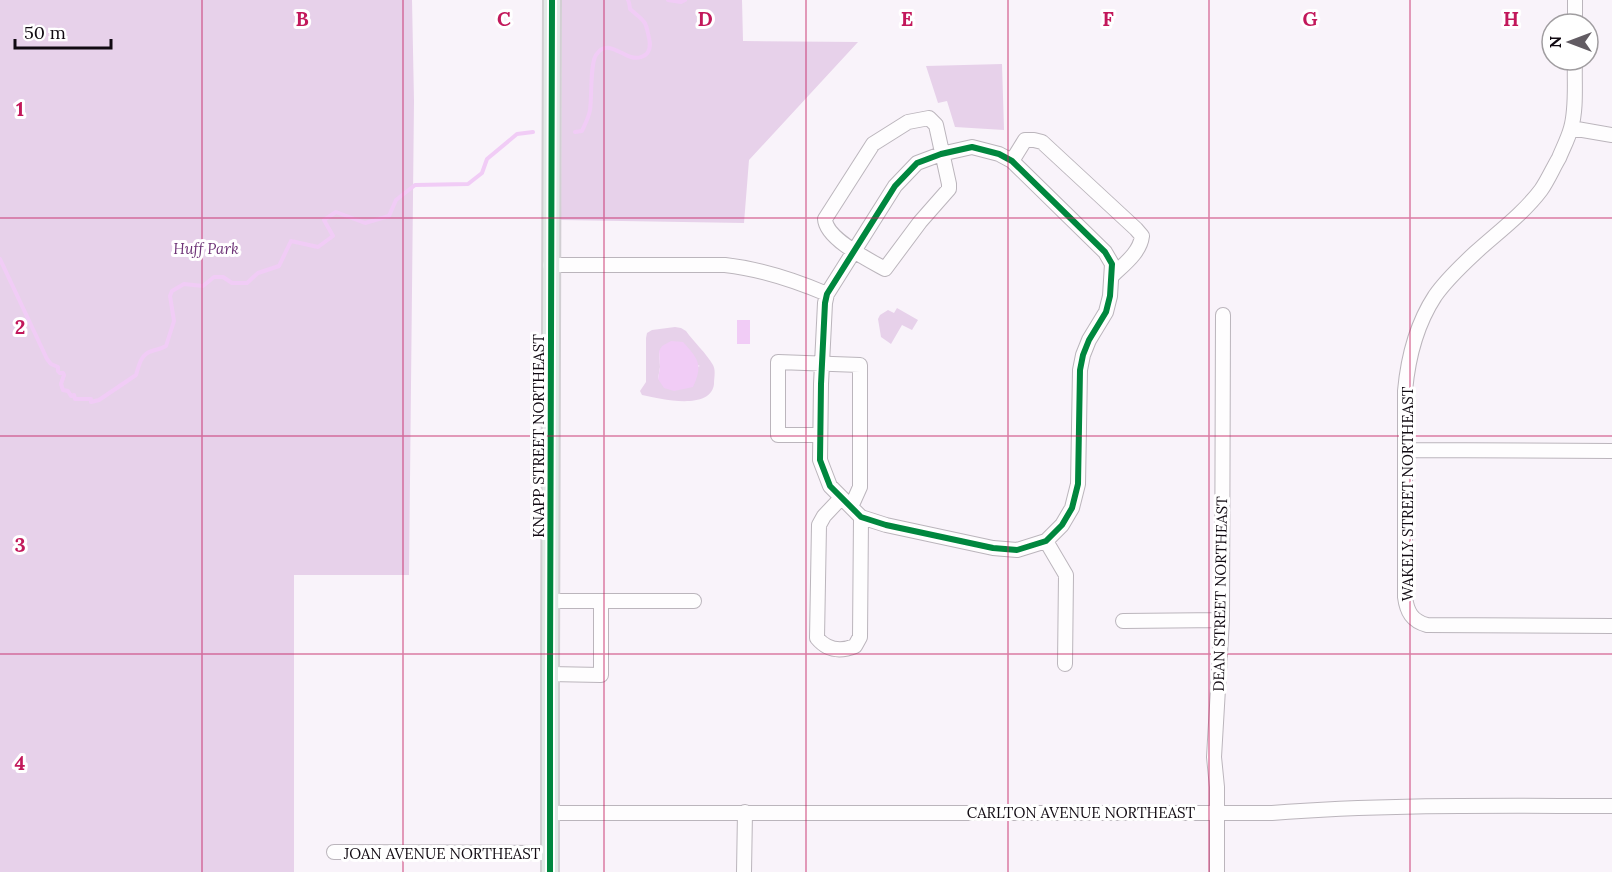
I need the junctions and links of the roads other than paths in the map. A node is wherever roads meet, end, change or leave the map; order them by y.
1 (552, 0) edge
2 (1575, 72) edge
3 (1571, 128) junction
4 (1612, 135) edge
5 (941, 154) junction
6 (1012, 161) junction
7 (854, 251) junction
8 (550, 265) junction
9 (1112, 276) junction
10 (828, 294) junction
11 (1223, 315) dead end
12 (822, 363) junction
13 (820, 435) junction
14 (1406, 450) junction
15 (1612, 450) edge
16 (846, 502) junction
17 (861, 517) junction
18 (1046, 542) junction
19 (550, 601) junction
20 (601, 601) junction
21 (694, 601) dead end
22 (1222, 620) junction
23 (1123, 621) dead end
24 (1612, 626) edge
25 (1065, 664) dead end
26 (550, 674) junction
27 (1612, 806) edge
28 (745, 812) junction
29 (1216, 812) junction
30 (550, 813) junction
31 (334, 852) dead end
32 (550, 854) junction
33 (550, 872) edge
34 (744, 872) edge
35 (1217, 872) edge

1 - 8 main road, KNAPP STREET NORTHEAST
2 - 3 street, WAKELY STREET NORTHEAST
3 - 4 street
3 - 14 street, WAKELY STREET NORTHEAST
5 - 6 street
5 - 7 street
5 - 7 street
5 - 7 street
6 - 9 street
6 - 9 street
7 - 10 street
8 - 10 street
8 - 19 main road, KNAPP STREET NORTHEAST
9 - 18 street
10 - 12 street
11 - 22 street, DEAN STREET NORTHEAST
12 - 13 street
12 - 13 street
12 - 16 street
13 - 16 street
14 - 15 street
14 - 24 street, WAKELY STREET NORTHEAST
16 - 17 street
16 - 17 street
17 - 18 street
18 - 25 street
19 - 20 street
19 - 26 main road, KNAPP STREET NORTHEAST
20 - 21 street
20 - 26 street
22 - 23 street
22 - 29 street, DEAN STREET NORTHEAST
26 - 30 main road, KNAPP STREET NORTHEAST
27 - 29 street, CARLTON AVENUE NORTHEAST
28 - 29 street, CARLTON AVENUE NORTHEAST
28 - 30 street, CARLTON AVENUE NORTHEAST
28 - 34 street
29 - 35 street, DEAN STREET NORTHEAST
30 - 32 main road, KNAPP STREET NORTHEAST
31 - 32 street, JOAN AVENUE NORTHEAST
32 - 33 main road, KNAPP STREET NORTHEAST

